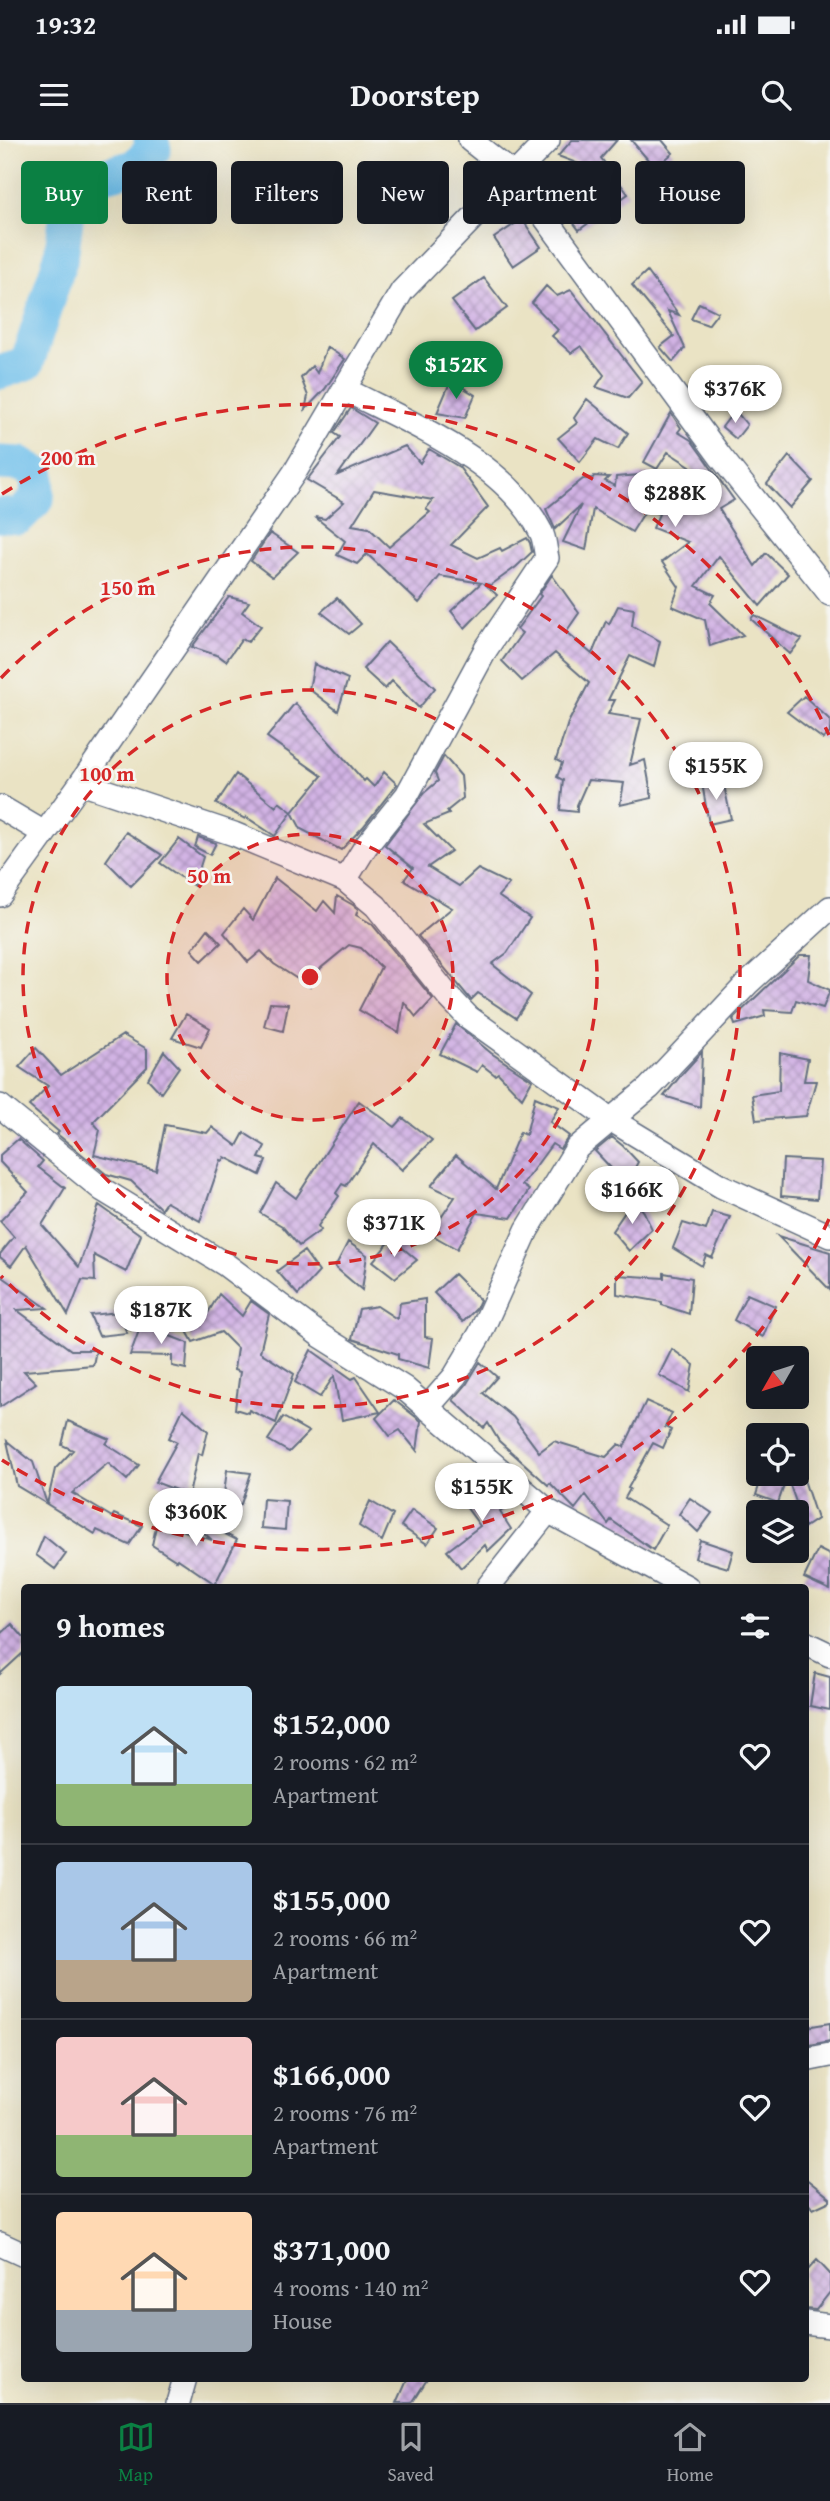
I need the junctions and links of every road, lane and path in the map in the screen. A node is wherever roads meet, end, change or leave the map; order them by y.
1 (470, 140) edge
2 (548, 140) edge
3 (497, 161) edge
4 (526, 161) edge
5 (466, 224) edge
6 (550, 224) edge
7 (344, 389) junction
8 (830, 594) edge
9 (81, 783) junction
10 (0, 807) edge
11 (44, 833) junction
12 (345, 880) junction
13 (0, 895) edge
14 (830, 908) edge
15 (0, 1106) edge
16 (610, 1119) junction
17 (830, 1236) edge
18 (428, 1408) junction
19 (548, 1511) junction
20 (490, 1584) edge
21 (682, 1584) edge
22 (809, 1645) edge
23 (830, 1655) edge
24 (830, 2055) edge
25 (809, 2059) edge
26 (0, 2245) edge
27 (21, 2254) edge
28 (809, 2323) edge
29 (830, 2326) edge
30 (184, 2382) edge
31 (178, 2403) edge

1 - 3 street
2 - 4 street
5 - 7 street
6 - 8 street
7 - 9 street
7 - 12 street
9 - 11 street
9 - 12 street
10 - 11 street
11 - 13 street
12 - 16 street
14 - 16 street
15 - 18 street
16 - 17 street
16 - 18 street
18 - 19 street
19 - 20 street
19 - 21 street
22 - 23 street
24 - 25 street
26 - 27 street
28 - 29 street
30 - 31 street

